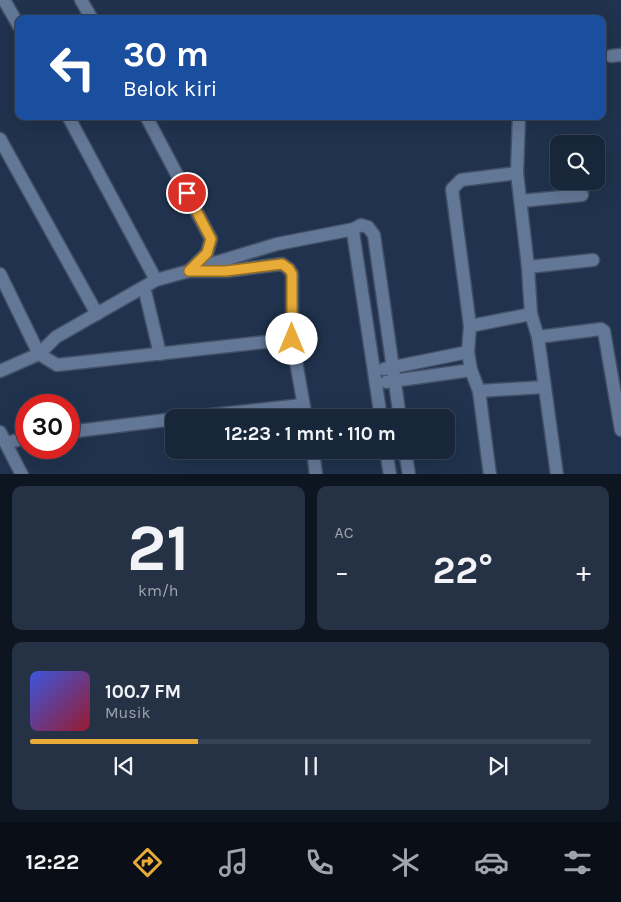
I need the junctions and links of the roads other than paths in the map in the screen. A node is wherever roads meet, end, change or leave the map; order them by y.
1 (4, 0) edge
2 (81, 0) edge
3 (90, 15) edge
4 (15, 19) edge
5 (70, 120) edge
6 (148, 120) edge
7 (519, 120) edge
8 (0, 139) edge
9 (516, 173) junction
10 (582, 196) dead end
11 (521, 202) junction
12 (354, 229) junction
13 (593, 260) dead end
14 (528, 267) junction
15 (189, 271) junction
16 (0, 274) edge
17 (156, 280) junction
18 (144, 287) junction
19 (97, 314) junction
20 (532, 314) junction
21 (470, 326) junction
22 (538, 337) junction
23 (292, 339) junction
24 (468, 352) junction
25 (39, 354) junction
26 (160, 354) junction
27 (392, 368) junction
28 (374, 369) junction
29 (471, 370) junction
30 (0, 371) edge
31 (394, 382) junction
32 (376, 383) junction
33 (544, 387) junction
34 (480, 391) junction
35 (302, 405) junction
36 (266, 409) edge
37 (303, 409) edge
38 (380, 409) edge
39 (398, 409) edge
40 (165, 420) edge
41 (621, 430) edge
42 (80, 431) edge
43 (3, 438) edge
44 (314, 459) edge
45 (388, 459) edge
46 (406, 459) edge
47 (22, 474) edge
48 (316, 474) edge
49 (390, 474) edge
50 (409, 474) edge
51 (490, 474) edge
52 (557, 474) edge

1 - 4 street
2 - 3 street
5 - 17 street
6 - 15 street
7 - 9 street
8 - 19 street
9 - 11 street
9 - 21 street
10 - 11 street
11 - 14 street
12 - 15 street
12 - 27 street
12 - 28 street
13 - 14 street
14 - 20 street
15 - 17 street
15 - 23 street
16 - 25 street
17 - 18 street
18 - 19 street
18 - 26 street
19 - 25 street
20 - 21 street
20 - 22 street
21 - 24 street
22 - 33 street
22 - 41 street
23 - 26 street
23 - 35 street
24 - 27 street
24 - 29 street
25 - 26 street
25 - 30 street
27 - 28 street
27 - 31 street
28 - 32 street
29 - 31 street
29 - 34 street
31 - 32 street
31 - 39 street
32 - 38 street
33 - 34 street
33 - 52 street
34 - 51 street
35 - 36 street
35 - 37 street
40 - 42 street
43 - 47 street
44 - 48 street
45 - 49 street
46 - 50 street

